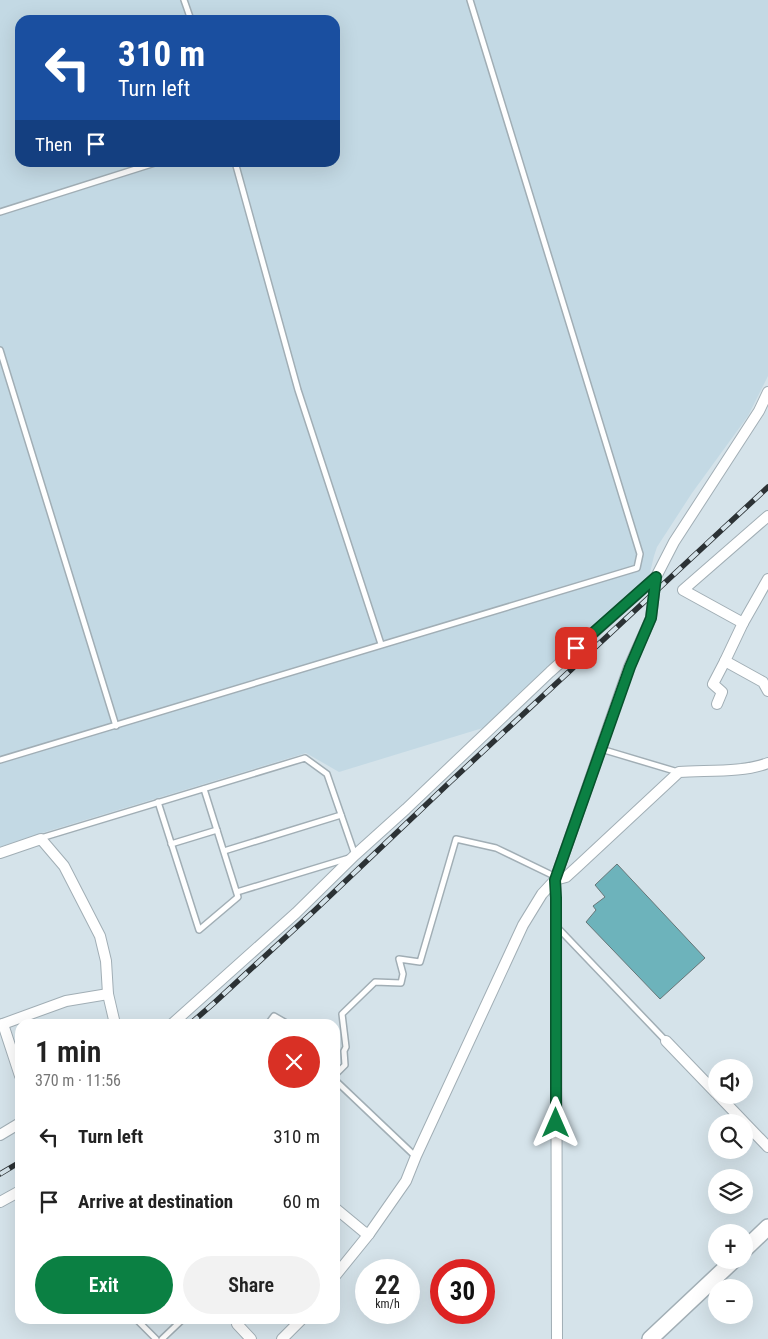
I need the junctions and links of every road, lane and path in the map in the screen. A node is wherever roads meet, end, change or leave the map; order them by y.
1 (184, 0) edge
2 (470, 0) edge
3 (189, 15) edge
4 (142, 167) edge
5 (236, 167) edge
6 (0, 212) edge
7 (0, 350) edge
8 (768, 392) edge
9 (768, 516) edge
10 (656, 577) junction
11 (768, 579) edge
12 (743, 623) junction
13 (381, 644) junction
14 (725, 661) junction
15 (768, 691) edge
16 (717, 704) dead end
17 (116, 726) junction
18 (601, 749) junction
19 (0, 760) edge
20 (768, 763) edge
21 (679, 772) junction
22 (204, 789) junction
23 (158, 802) junction
24 (341, 815) junction
25 (217, 830) junction
26 (41, 839) junction
27 (171, 844) junction
28 (224, 851) junction
29 (0, 853) edge
30 (353, 856) junction
31 (555, 880) junction
32 (237, 892) junction
33 (556, 926) junction
34 (108, 994) junction
35 (15, 1019) edge
36 (15, 1019) edge
37 (114, 1019) edge
38 (178, 1019) edge
39 (1, 1024) edge
40 (666, 1041) joint
41 (15, 1062) edge
42 (340, 1070) edge
43 (340, 1085) edge
44 (708, 1085) edge
45 (727, 1104) edge
46 (15, 1126) edge
47 (0, 1135) edge
48 (768, 1147) edge
49 (416, 1156) junction
50 (15, 1194) edge
51 (0, 1202) edge
52 (340, 1212) edge
53 (768, 1227) edge
54 (369, 1234) junction
55 (753, 1241) edge
56 (724, 1269) edge
57 (340, 1270) edge
58 (141, 1324) edge
59 (178, 1324) edge
60 (237, 1324) edge
61 (297, 1324) edge
62 (156, 1339) edge
63 (162, 1339) edge
64 (251, 1339) edge
65 (282, 1339) edge
66 (557, 1339) edge
67 (650, 1339) edge

1 - 3 lane
2 - 13 lane
4 - 6 lane
5 - 13 lane
7 - 17 lane
8 - 10 street
9 - 12 street
10 - 18 street
10 - 30 street
11 - 12 street
12 - 14 street
13 - 17 lane
14 - 15 street
14 - 16 street
17 - 19 lane
18 - 21 lane
18 - 31 street
20 - 21 street
21 - 31 street
22 - 23 lane
22 - 24 lane
22 - 25 lane
23 - 26 lane
23 - 27 lane
24 - 28 lane
24 - 30 lane
25 - 27 lane
25 - 28 lane
26 - 29 street
26 - 34 street
27 - 32 lane
28 - 32 lane
30 - 32 lane
30 - 38 street
31 - 33 street
31 - 42 lane
31 - 49 street
33 - 40 lane
33 - 66 street
34 - 35 street
34 - 37 street
36 - 39 street
39 - 41 street
40 - 44 street
43 - 49 lane
45 - 48 street
46 - 47 street
49 - 54 street
50 - 51 street
52 - 54 street
53 - 55 main road
54 - 57 street
56 - 67 main road
58 - 62 lane
59 - 63 lane
60 - 64 street
61 - 65 street

